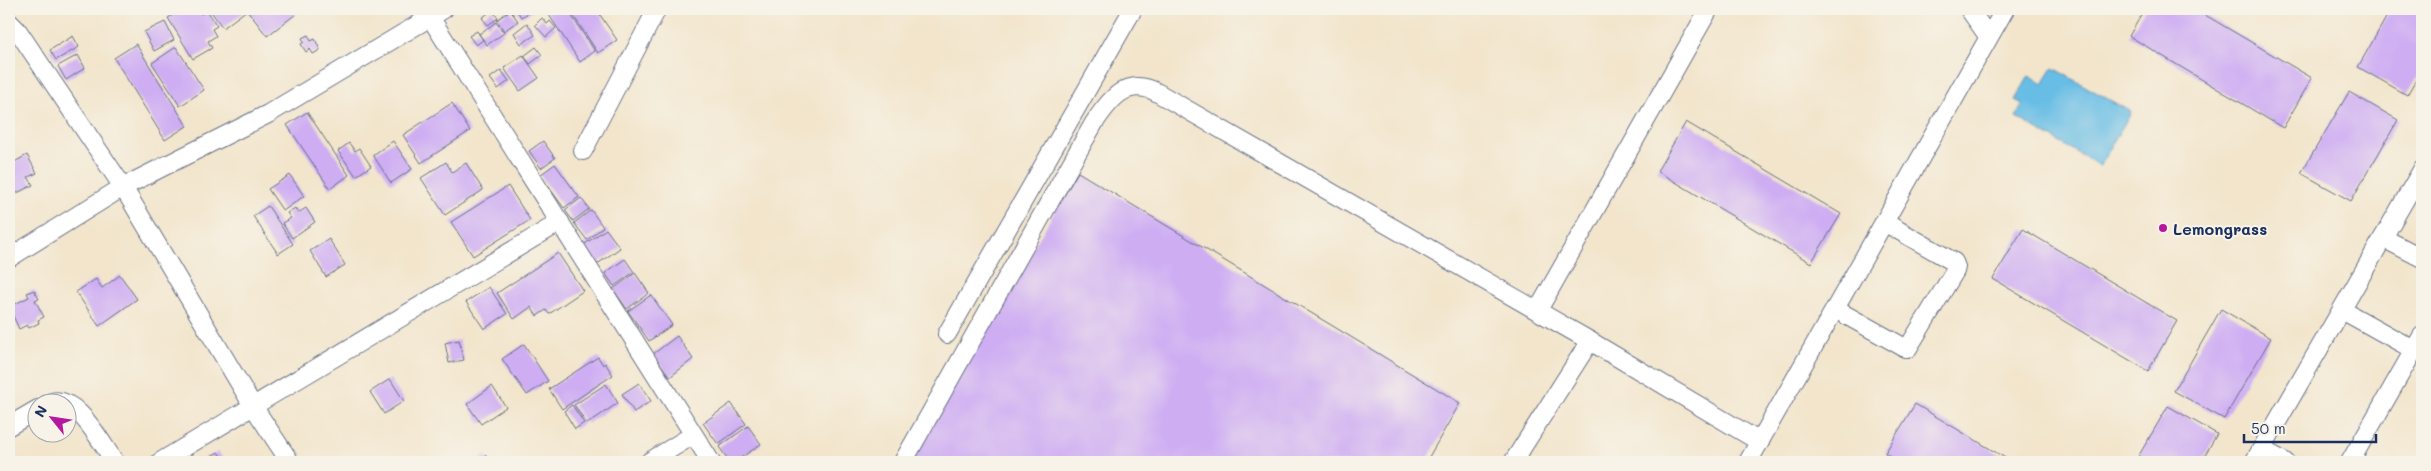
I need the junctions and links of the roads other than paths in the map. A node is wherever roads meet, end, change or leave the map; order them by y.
1 (657, 9) edge
2 (1133, 9) edge
3 (1709, 9) edge
4 (1969, 9) edge
5 (2005, 9) edge
6 (434, 12) edge
7 (9, 22) edge
8 (1988, 36) junction
9 (582, 152) dead end
10 (2422, 170) edge
11 (122, 187) junction
12 (560, 222) junction
13 (1884, 222) junction
14 (2383, 238) junction
15 (9, 258) edge
16 (2422, 258) edge
17 (1836, 309) junction
18 (1538, 310) junction
19 (2342, 310) junction
20 (947, 334) dead end
21 (1590, 341) junction
22 (2418, 343) edge
23 (253, 406) junction
24 (78, 410) edge
25 (28, 415) edge
26 (9, 426) edge
27 (693, 435) junction
28 (1760, 442) junction
29 (2258, 456) edge
30 (115, 462) edge
31 (160, 462) edge
32 (290, 462) edge
33 (649, 462) edge
34 (711, 462) edge
35 (903, 462) edge
36 (1513, 462) edge
37 (1748, 462) edge
38 (2286, 462) edge
39 (2350, 462) edge

1 - 9 street
2 - 20 street
3 - 18 street
4 - 8 street
5 - 8 street
6 - 11 street
6 - 12 street
7 - 11 street
8 - 13 street
10 - 14 street
11 - 15 street
11 - 23 street
12 - 23 street
12 - 27 street
13 - 17 street
13 - 17 street
14 - 16 street
14 - 19 street
17 - 28 street
18 - 21 street
18 - 35 street
19 - 22 street
19 - 29 street
21 - 28 street
21 - 36 street
22 - 39 street
23 - 31 street
23 - 32 street
24 - 30 street
25 - 26 street
27 - 33 street
27 - 34 street
28 - 37 street
29 - 38 street

